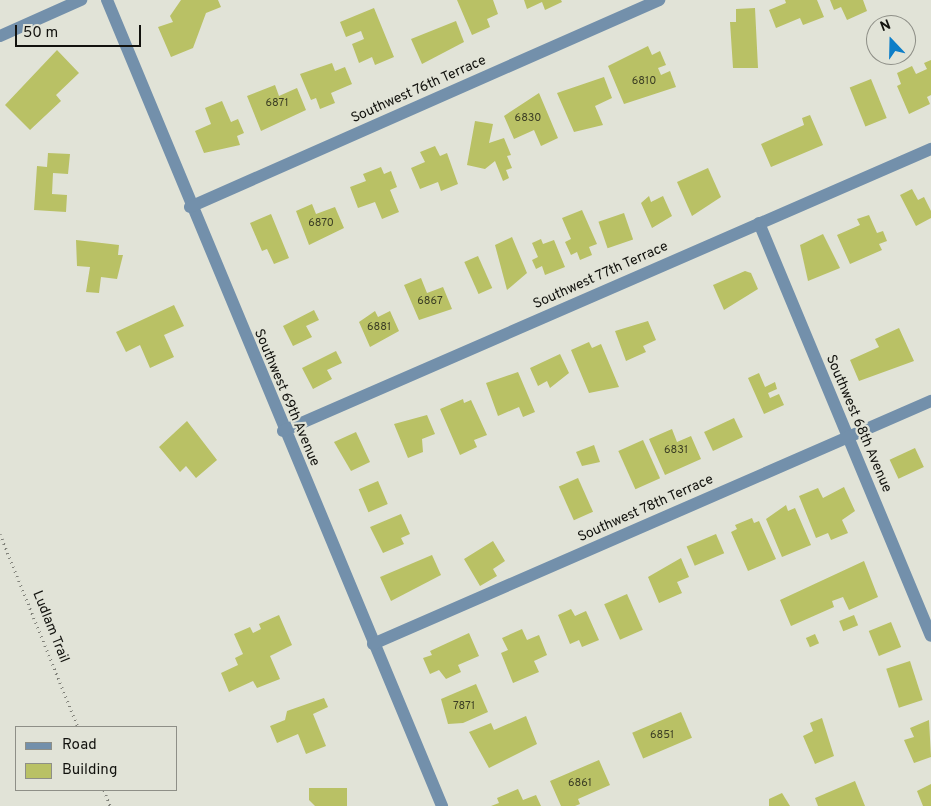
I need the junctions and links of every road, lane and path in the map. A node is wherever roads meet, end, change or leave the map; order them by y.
1 (81, 0) edge
2 (106, 0) edge
3 (658, 0) edge
4 (0, 36) edge
5 (931, 149) edge
6 (190, 207) junction
7 (760, 223) junction
8 (931, 401) edge
9 (283, 431) junction
10 (848, 437) junction
11 (0, 534) edge
12 (931, 636) edge
13 (373, 644) junction
14 (78, 726) edge
15 (104, 791) edge
16 (110, 806) edge
17 (442, 806) edge

1 - 4 street
2 - 6 street, Southwest 69th Avenue
3 - 6 street, Southwest 76th Terrace
5 - 7 street, Southwest 77th Terrace
6 - 9 street, Southwest 69th Avenue
7 - 9 street, Southwest 77th Terrace
7 - 10 street, Southwest 68th Avenue
8 - 10 street, Southwest 78th Terrace
9 - 13 street, Southwest 69th Avenue
10 - 12 street, Southwest 68th Avenue
10 - 13 street, Southwest 78th Terrace
11 - 14 path, Ludlam Trail
13 - 17 street, Southwest 69th Avenue
15 - 16 path

